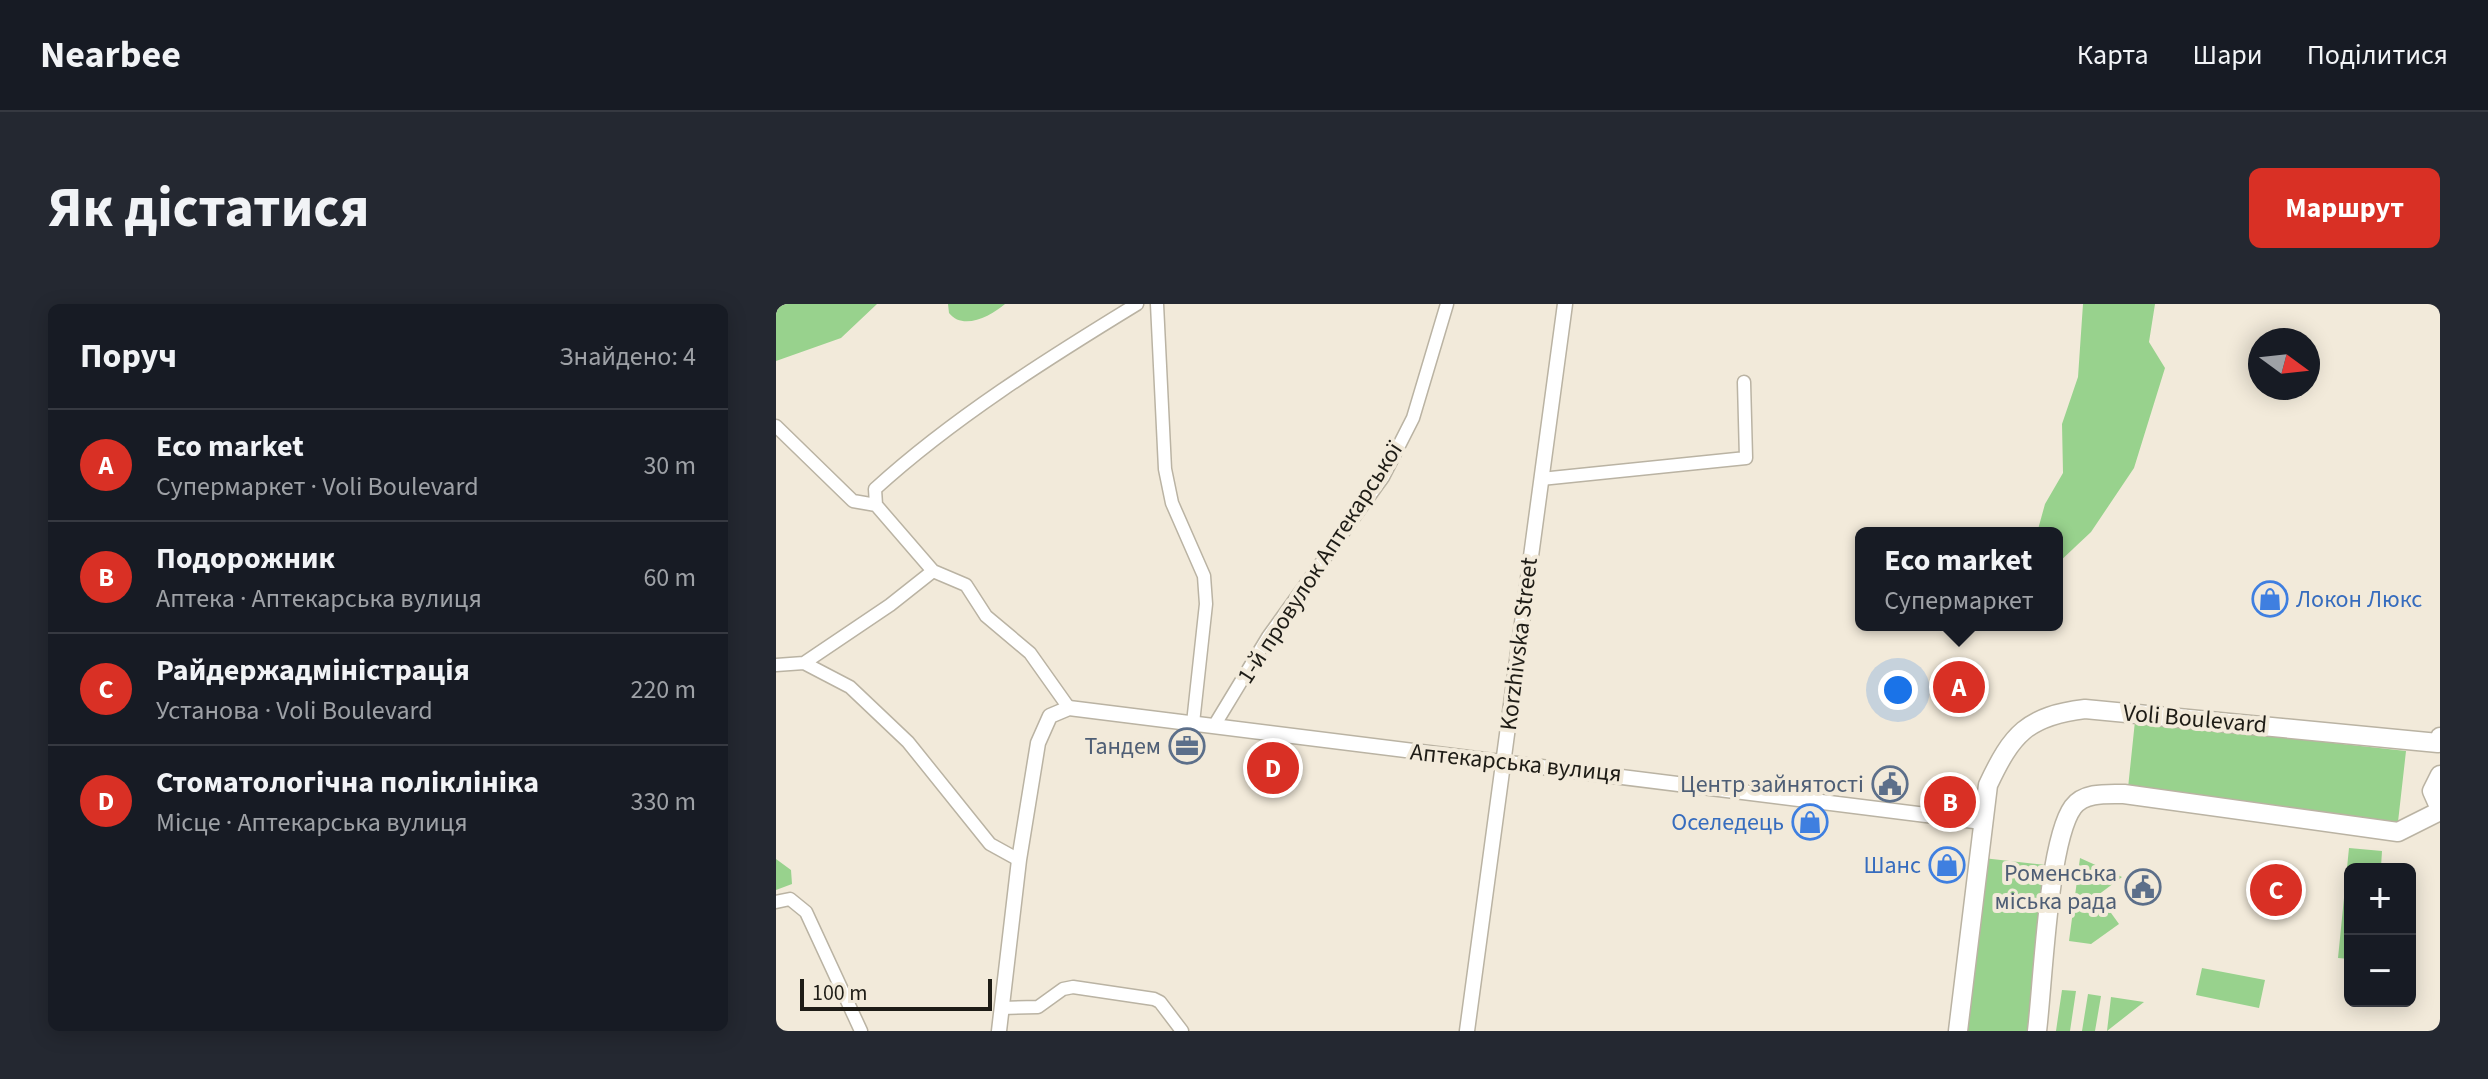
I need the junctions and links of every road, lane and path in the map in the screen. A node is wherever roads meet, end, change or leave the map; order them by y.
1 (1137, 304) edge
2 (1157, 304) edge
3 (1447, 304) edge
4 (1565, 304) edge
5 (1744, 382) dead end
6 (776, 426) edge
7 (1541, 479) junction
8 (876, 505) junction
9 (933, 571) junction
10 (804, 663) junction
11 (776, 665) edge
12 (1069, 708) junction
13 (1193, 723) junction
14 (1214, 726) junction
15 (2439, 740) edge
16 (1504, 763) junction
17 (2440, 775) edge
18 (2440, 810) edge
19 (1982, 822) junction
20 (1019, 860) junction
21 (776, 902) edge
22 (1002, 1008) junction
23 (861, 1031) edge
24 (999, 1031) edge
25 (1182, 1031) edge
26 (1467, 1031) edge
27 (1958, 1031) edge
28 (2037, 1031) edge

1 - 8 street
2 - 13 street
3 - 14 street, 1-й провулок Аптекарської
4 - 7 street, Korzhivska Street
5 - 7 street
6 - 8 street
7 - 16 street, Korzhivska Street
8 - 9 street
9 - 10 street
9 - 12 street
10 - 11 street
10 - 20 street
12 - 13 street, Аптекарська вулиця
12 - 20 street, Аптекарська вулиця
13 - 14 street, Аптекарська вулиця
14 - 16 street, Аптекарська вулиця
15 - 19 main road, Voli Boulevard
16 - 19 street, Аптекарська вулиця
16 - 26 street, Korzhivska Street
17 - 18 main road
18 - 28 main road
19 - 27 main road, Voli Boulevard
20 - 22 street
21 - 23 street
22 - 24 street
22 - 25 street

